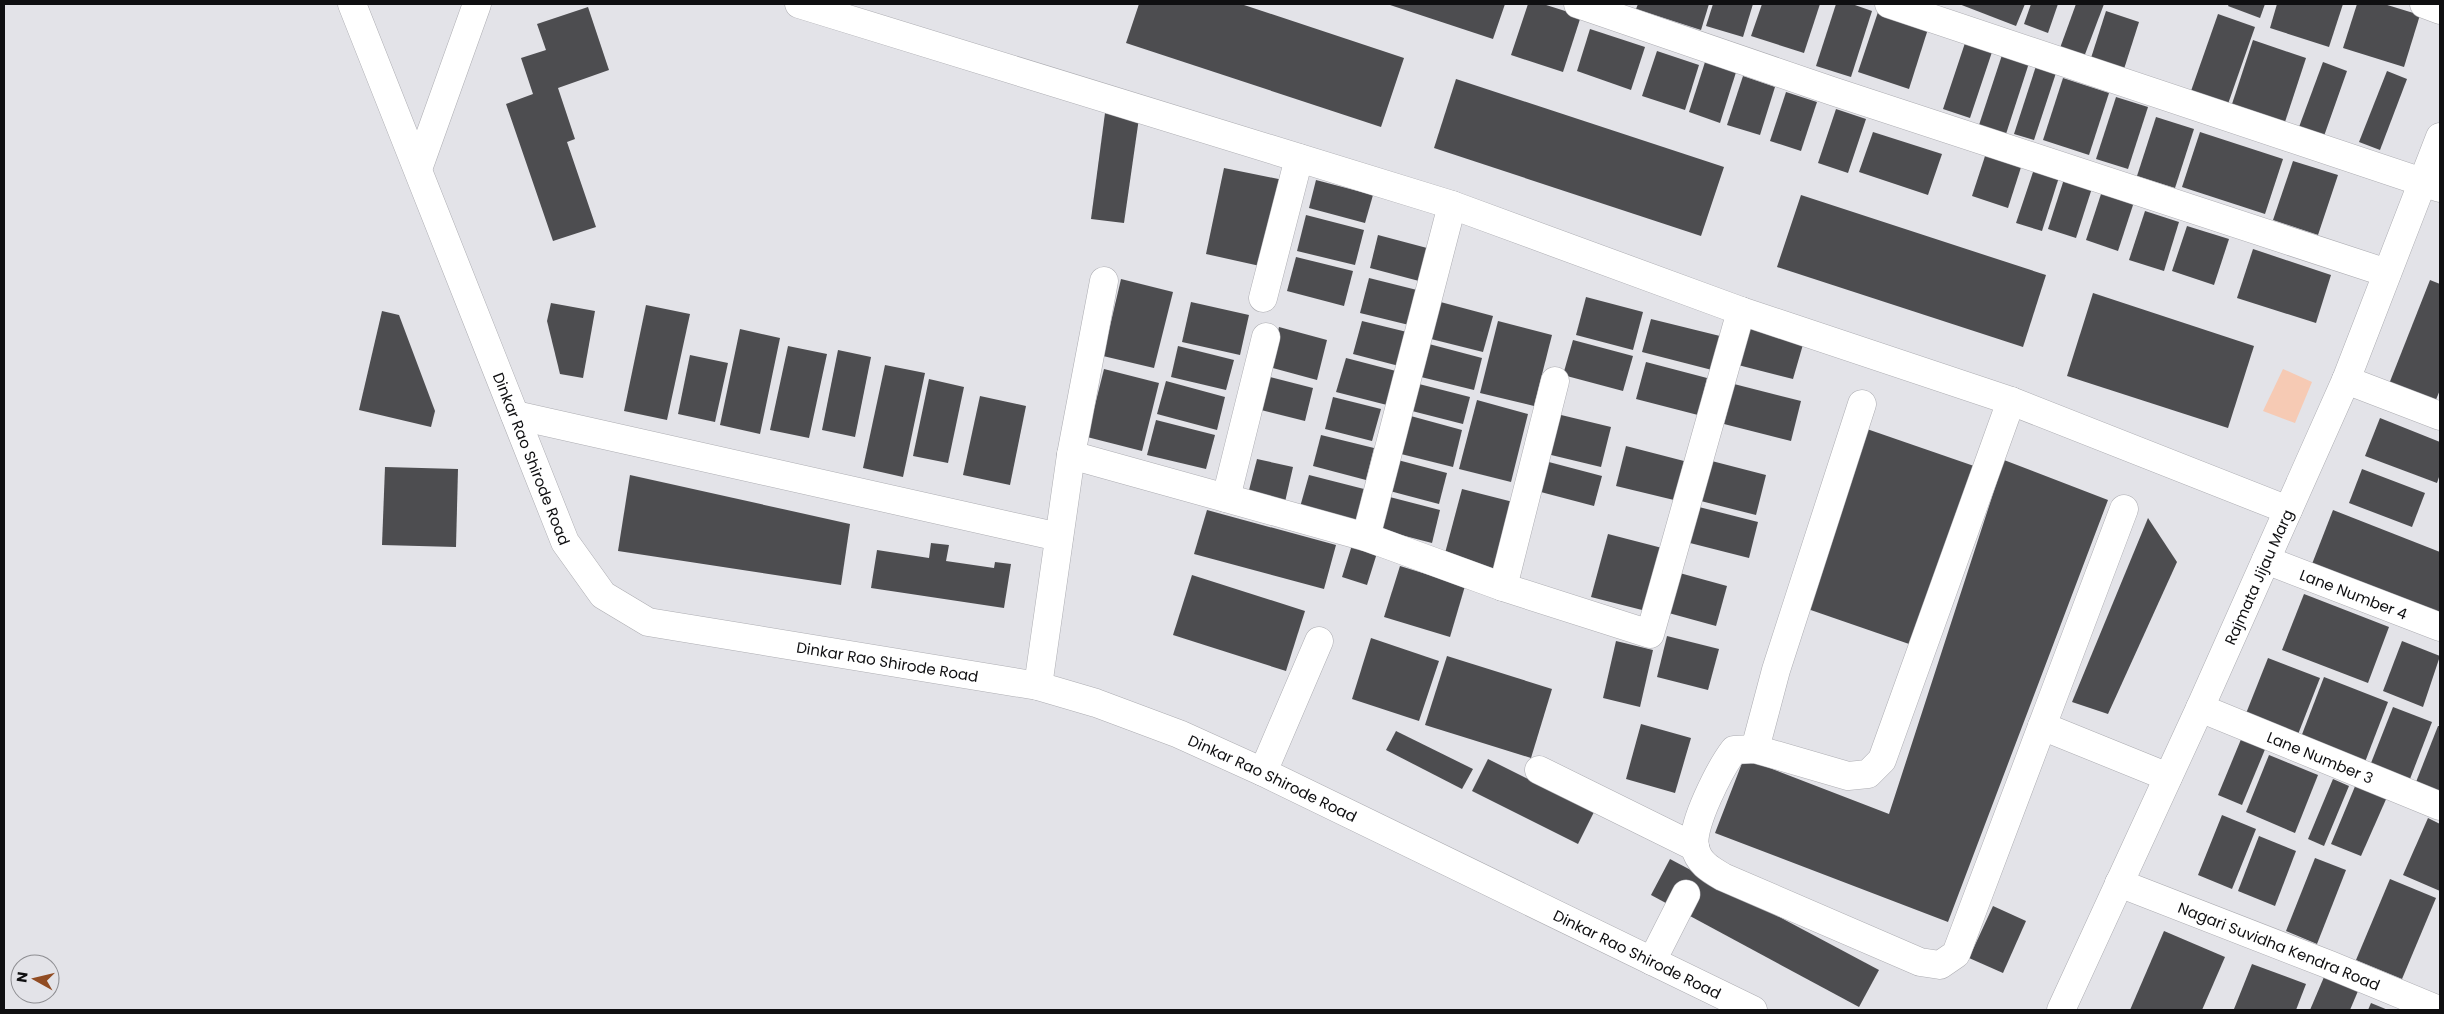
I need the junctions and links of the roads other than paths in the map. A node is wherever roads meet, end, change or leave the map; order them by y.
1 (352, 4) edge
2 (477, 4) edge
3 (799, 4) edge
4 (1578, 4) edge
5 (1889, 4) edge
6 (2424, 4) edge
7 (2440, 10) edge
8 (2440, 137) edge
9 (1299, 158) junction
10 (418, 169) junction
11 (2431, 185) edge
12 (1452, 205) junction
13 (2387, 273) junction
14 (1104, 281) dead end
15 (1263, 298) dead end
16 (1742, 311) junction
17 (1266, 337) dead end
18 (2346, 380) junction
19 (1555, 381) dead end
20 (2011, 401) junction
21 (1862, 404) dead end
22 (516, 415) junction
23 (2440, 416) edge
24 (1070, 455) junction
25 (1226, 498) junction
26 (2124, 509) dead end
27 (2288, 510) junction
28 (1366, 537) junction
29 (1059, 538) junction
30 (2266, 560) junction
31 (1503, 587) junction
32 (2440, 627) edge
33 (1319, 641) dead end
34 (1038, 686) junction
35 (2200, 708) junction
36 (2042, 726) junction
37 (1755, 749) junction
38 (1539, 770) dead end
39 (1263, 772) junction
40 (2168, 777) junction
41 (2440, 806) edge
42 (1694, 847) junction
43 (2119, 883) junction
44 (1686, 894) dead end
45 (1652, 961) junction
46 (1753, 1010) edge
47 (2062, 1010) edge
48 (2439, 1010) edge

1 - 10 street, Dinkar Rao Shirode Road
2 - 10 street
3 - 9 street
4 - 13 street
5 - 11 street
6 - 7 street
8 - 11 street, Rajmata Jijau Marg
9 - 12 street
9 - 15 street
10 - 22 street, Dinkar Rao Shirode Road
11 - 13 street, Rajmata Jijau Marg
12 - 16 street
12 - 28 street
13 - 18 street, Rajmata Jijau Marg
14 - 24 street
16 - 20 street
16 - 31 street
17 - 25 street
18 - 23 street
18 - 27 street, Rajmata Jijau Marg
19 - 31 street
20 - 27 street
20 - 37 street
21 - 37 street
22 - 29 street
22 - 34 street, Dinkar Rao Shirode Road
24 - 25 street
24 - 29 street
25 - 28 street
26 - 36 street
27 - 30 street, Rajmata Jijau Marg
28 - 31 street
29 - 34 street
30 - 32 street, Lane Number 4
30 - 35 street, Rajmata Jijau Marg
33 - 39 street
34 - 39 street, Dinkar Rao Shirode Road
35 - 40 street, Rajmata Jijau Marg
35 - 41 street, Lane Number 3
36 - 40 street
36 - 42 street
37 - 42 street
38 - 42 street
39 - 45 street, Dinkar Rao Shirode Road
40 - 43 street, Rajmata Jijau Marg
43 - 47 street, Rajmata Jijau Marg
43 - 48 street, Nagari Suvidha Kendra Road
44 - 45 street
45 - 46 street, Dinkar Rao Shirode Road

